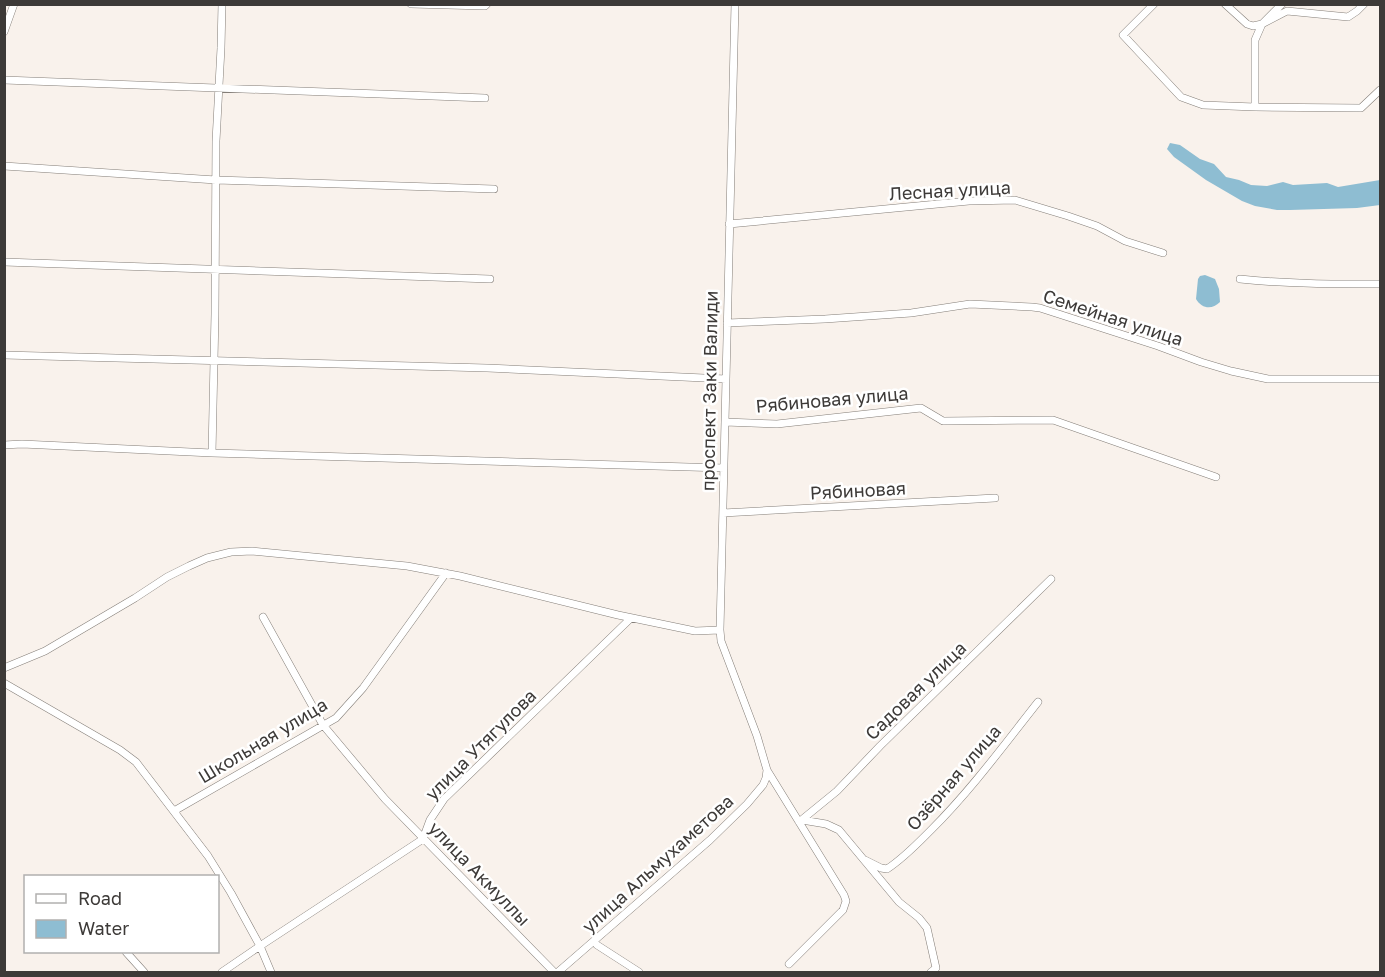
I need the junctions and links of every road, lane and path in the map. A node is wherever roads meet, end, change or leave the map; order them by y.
1 (14, 4) edge
2 (222, 4) edge
3 (411, 4) edge
4 (487, 4) edge
5 (735, 4) edge
6 (1154, 4) edge
7 (1225, 4) edge
8 (1282, 4) edge
9 (1364, 4) edge
10 (1262, 24) junction
11 (4, 32) edge
12 (4, 80) edge
13 (219, 88) junction
14 (1380, 90) edge
15 (485, 98) dead end
16 (1255, 107) junction
17 (4, 166) edge
18 (216, 180) junction
19 (494, 189) dead end
20 (729, 225) junction
21 (1163, 253) dead end
22 (4, 262) edge
23 (216, 270) junction
24 (490, 279) dead end
25 (1240, 279) dead end
26 (1380, 284) edge
27 (727, 323) junction
28 (4, 355) edge
29 (214, 361) junction
30 (726, 379) junction
31 (1380, 379) edge
32 (725, 422) junction
33 (4, 445) edge
34 (212, 453) junction
35 (724, 468) junction
36 (1216, 477) dead end
37 (995, 498) dead end
38 (723, 513) junction
39 (446, 573) junction
40 (1051, 579) dead end
41 (263, 617) dead end
42 (631, 618) junction
43 (720, 630) junction
44 (4, 668) edge
45 (4, 683) edge
46 (1038, 702) dead end
47 (323, 725) junction
48 (767, 770) junction
49 (174, 811) junction
50 (801, 821) junction
51 (423, 839) junction
52 (866, 860) junction
53 (597, 945) dead end
54 (260, 946) junction
55 (128, 953) edge
56 (789, 964) dead end
57 (934, 970) edge
58 (144, 972) edge
59 (222, 972) edge
60 (271, 972) edge
61 (556, 972) edge
62 (639, 972) edge

1 - 11 street
2 - 13 street
3 - 4 street
5 - 20 street, проспект Заки Валиди
6 - 16 street
7 - 10 street
8 - 10 street
9 - 10 street
10 - 16 street
12 - 13 street
13 - 15 street
13 - 18 street
14 - 16 street
17 - 18 street
18 - 19 street
18 - 23 street
20 - 21 street, Лесная улица
20 - 27 street, проспект Заки Валиди
22 - 23 street
23 - 24 street
23 - 29 street
25 - 26 street
27 - 30 street, проспект Заки Валиди
27 - 31 street, Семейная улица
28 - 29 street
29 - 30 street
29 - 34 street
30 - 32 street, проспект Заки Валиди
32 - 35 street, проспект Заки Валиди
32 - 36 street, Рябиновая улица
33 - 34 street
34 - 35 street
35 - 38 street, проспект Заки Валиди
37 - 38 street, Рябиновая
38 - 43 street, проспект Заки Валиди
39 - 42 street
39 - 44 street
39 - 47 street, Школьная улица
40 - 50 street, Садовая улица
41 - 47 street, улица Акмуллы
42 - 43 street
42 - 51 street, улица Утягулова
43 - 48 street, проспект Заки Валиди
45 - 49 street
46 - 52 street, Озёрная улица
47 - 49 street, Школьная улица
47 - 51 street, улица Акмуллы
48 - 50 street, проспект Заки Валиди
48 - 61 street, улица Альмухаметова
49 - 54 street
50 - 52 street
50 - 56 street, проспект Заки Валиди
51 - 54 street
51 - 61 street, улица Акмуллы
52 - 57 street
53 - 62 street
54 - 59 street
54 - 60 street
55 - 58 street

